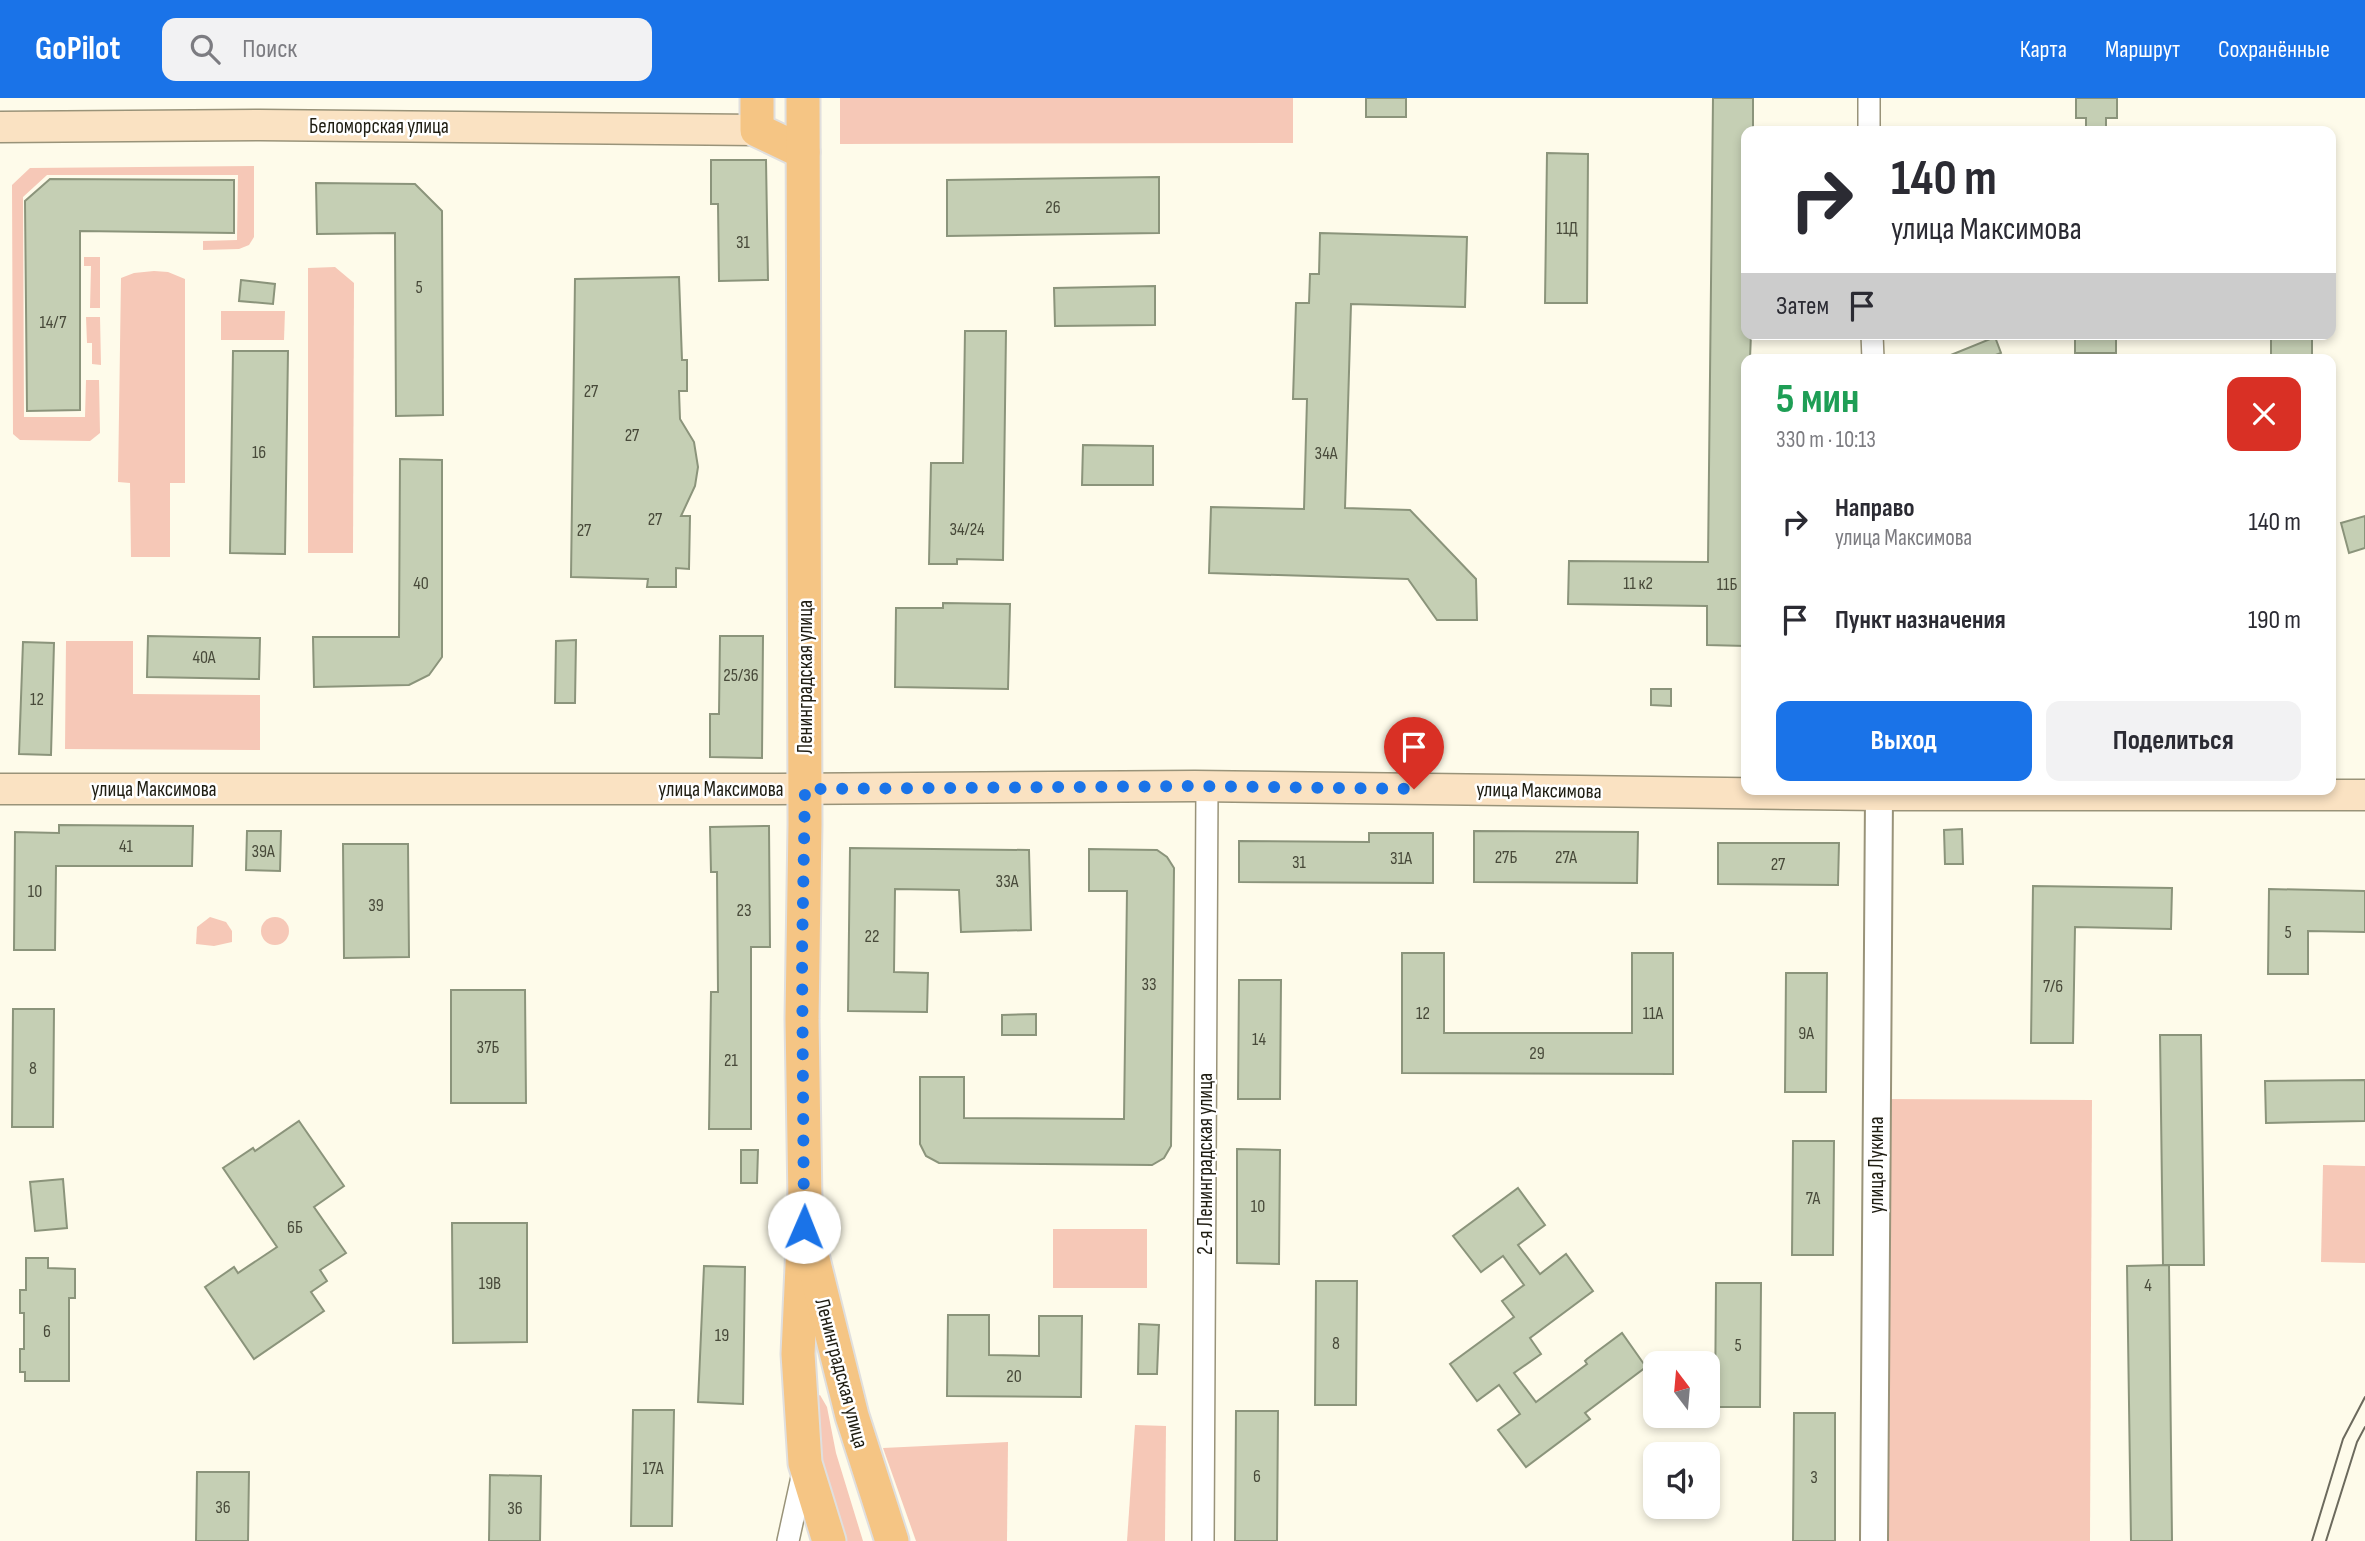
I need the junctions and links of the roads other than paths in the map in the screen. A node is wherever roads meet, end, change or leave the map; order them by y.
1 (803, 98) edge
2 (1869, 98) edge
3 (757, 114) edge
4 (1869, 126) edge
5 (0, 127) edge
6 (803, 152) junction
7 (1207, 786) junction
8 (0, 789) edge
9 (805, 789) junction
10 (1741, 791) edge
11 (1879, 795) edge
12 (2336, 795) edge
13 (2365, 795) edge
14 (805, 1201) junction
15 (805, 1463) junction
16 (788, 1541) edge
17 (829, 1541) edge
18 (892, 1541) edge
19 (1203, 1541) edge
20 (1874, 1541) edge

1 - 6 main road, Ленинградская улица
2 - 4 street
3 - 5 main road, Беломорская улица
3 - 6 main road
6 - 9 main road, Ленинградская улица
7 - 9 main road, улица Максимова
7 - 10 main road, улица Максимова
7 - 19 street, 2-я Ленинградская улица
8 - 9 main road, улица Максимова
9 - 14 main road, Ленинградская улица
11 - 20 street, улица Лукина
12 - 13 main road, улица Максимова
14 - 15 main road, Ленинградская улица
14 - 18 main road, Ленинградская улица
15 - 16 street, Ленинградская улица
15 - 17 main road, Ленинградская улица

